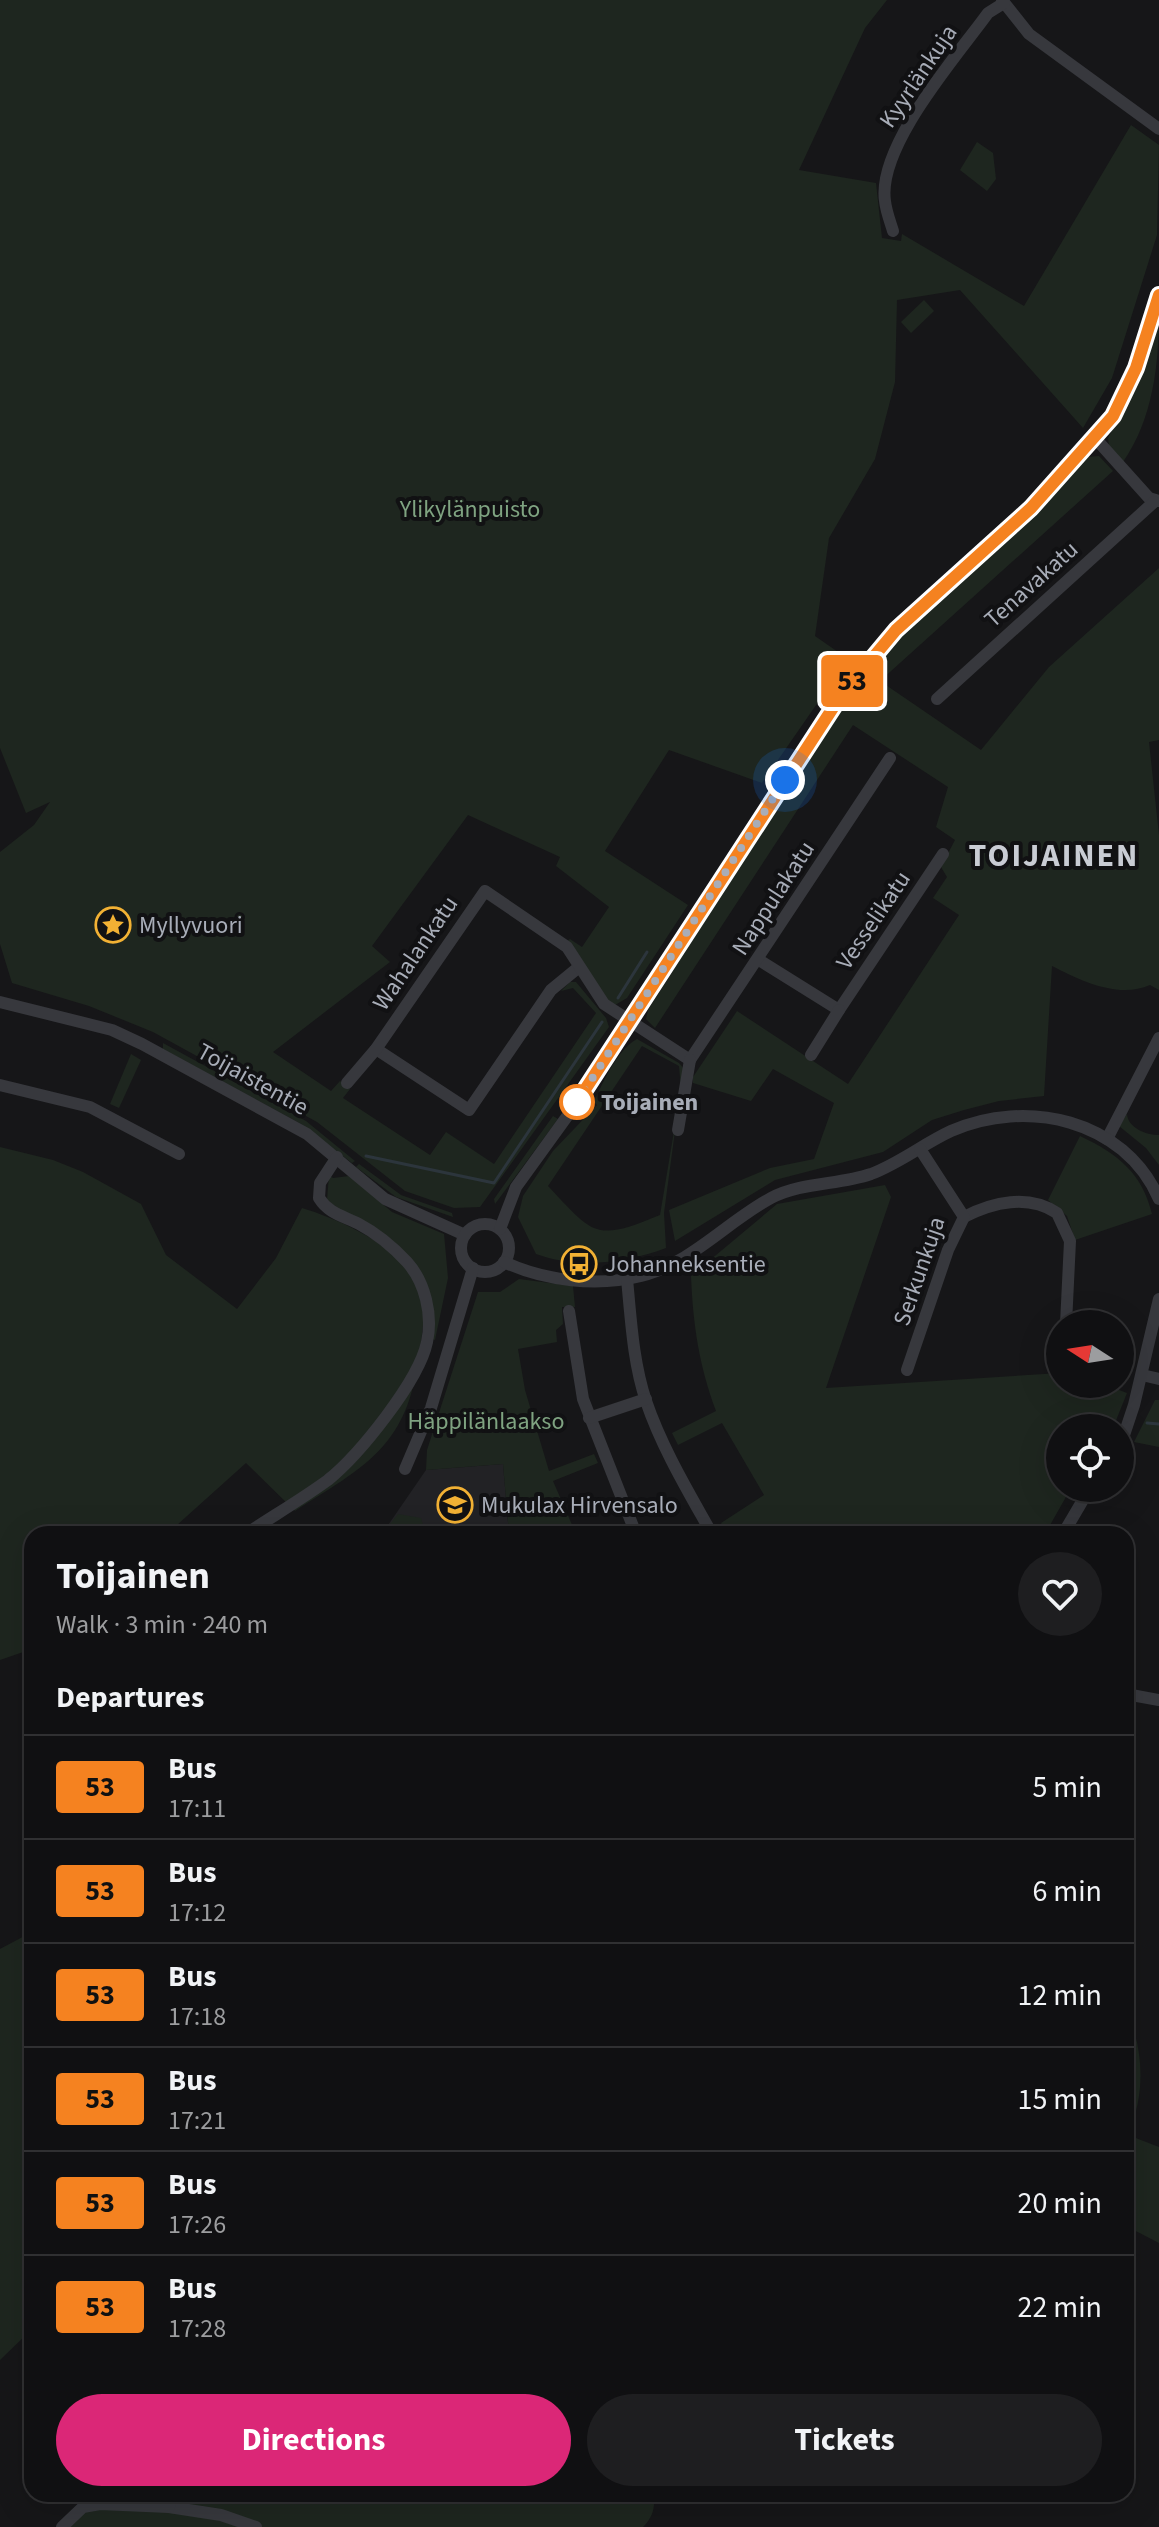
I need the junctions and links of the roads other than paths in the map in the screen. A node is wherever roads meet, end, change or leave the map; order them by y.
1 (1003, 2) edge
2 (1159, 129) edge
3 (893, 231) dead end
4 (1159, 295) edge
5 (1096, 439) junction
6 (1157, 502) edge
7 (937, 699) dead end
8 (890, 758) dead end
9 (943, 854) dead end
10 (759, 960) junction
11 (579, 967) junction
12 (0, 1002) edge
13 (839, 1010) junction
14 (630, 1022) junction
15 (1159, 1038) edge
16 (376, 1049) junction
17 (811, 1055) dead end
18 (690, 1060) junction
19 (347, 1083) dead end
20 (0, 1085) edge
21 (678, 1130) dead end
22 (1107, 1139) junction
23 (920, 1149) junction
24 (179, 1154) dead end
25 (337, 1157) junction
26 (1159, 1199) edge
27 (964, 1217) junction
28 (500, 1229) junction
29 (465, 1235) junction
30 (504, 1262) junction
31 (473, 1268) junction
32 (627, 1279) junction
33 (1159, 1299) edge
34 (1067, 1310) edge
35 (569, 1311) dead end
36 (907, 1370) dead end
37 (1142, 1375) junction
38 (1159, 1379) edge
39 (646, 1399) junction
40 (1130, 1414) edge
41 (589, 1418) junction
42 (405, 1469) dead end
43 (1082, 1502) edge
44 (258, 1526) edge
45 (633, 1526) edge
46 (708, 1526) edge
47 (1068, 1526) edge
48 (1134, 1695) edge
49 (1159, 1700) edge
50 (135, 2502) edge
51 (177, 2502) edge
52 (62, 2527) edge
53 (256, 2527) edge

1 - 2 street
1 - 3 street, Kyyrlänkuja
4 - 5 street
5 - 6 street
5 - 14 street
6 - 7 street, Tenavakatu
8 - 10 street, Nappulakatu
9 - 13 street, Vesselikatu
10 - 13 street
10 - 18 street, Nappulakatu
11 - 14 street, Wahalankatu
11 - 16 street
11 - 16 street, Wahalankatu
12 - 25 street, Toijaistentie
13 - 17 street, Vesselikatu
14 - 18 street
14 - 28 street
15 - 22 street
16 - 19 street, Wahalankatu
18 - 21 street, Nappulakatu
20 - 24 street
22 - 23 street
22 - 26 street
23 - 27 street, Serkunkuja
23 - 32 street
25 - 29 street, Toijaistentie
25 - 44 street
27 - 34 street
27 - 36 street, Serkunkuja
28 - 29 street
28 - 30 street
29 - 31 street
30 - 31 street
30 - 32 street
31 - 42 street
32 - 39 street
33 - 37 street
35 - 41 street
37 - 38 street
37 - 40 street
39 - 41 street
39 - 46 street
41 - 45 street
43 - 47 street
48 - 49 street
50 - 52 street
51 - 53 street

